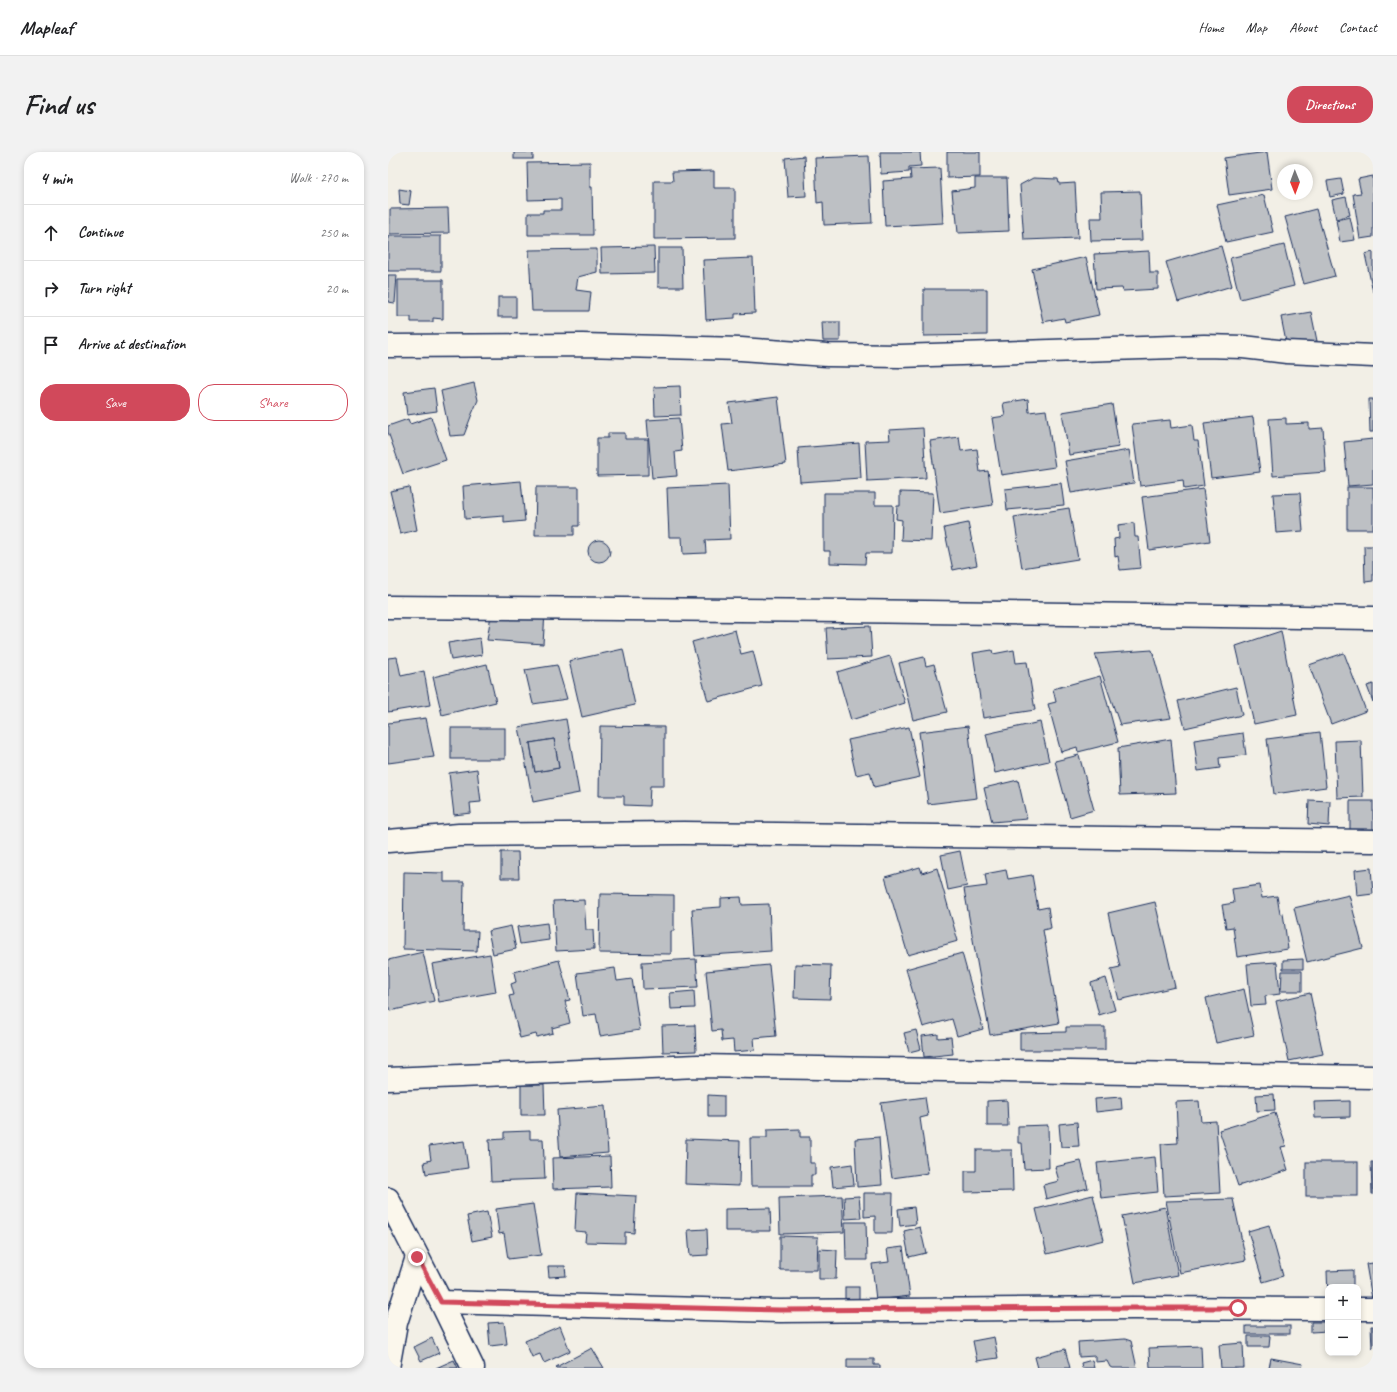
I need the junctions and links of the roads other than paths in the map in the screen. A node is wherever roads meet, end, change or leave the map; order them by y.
1 (388, 346) edge
2 (1373, 356) edge
3 (388, 607) edge
4 (1373, 618) edge
5 (388, 841) edge
6 (1373, 841) edge
7 (1373, 1077) edge
8 (388, 1079) edge
9 (388, 1199) edge
10 (417, 1257) junction
11 (441, 1302) junction
12 (1325, 1309) edge
13 (1361, 1309) edge
14 (1373, 1309) edge
15 (388, 1368) edge
16 (473, 1368) edge

1 - 2 street
3 - 4 street
5 - 6 street
7 - 8 street
9 - 10 street
10 - 11 street
10 - 15 street
11 - 12 street
11 - 16 street
13 - 14 street

